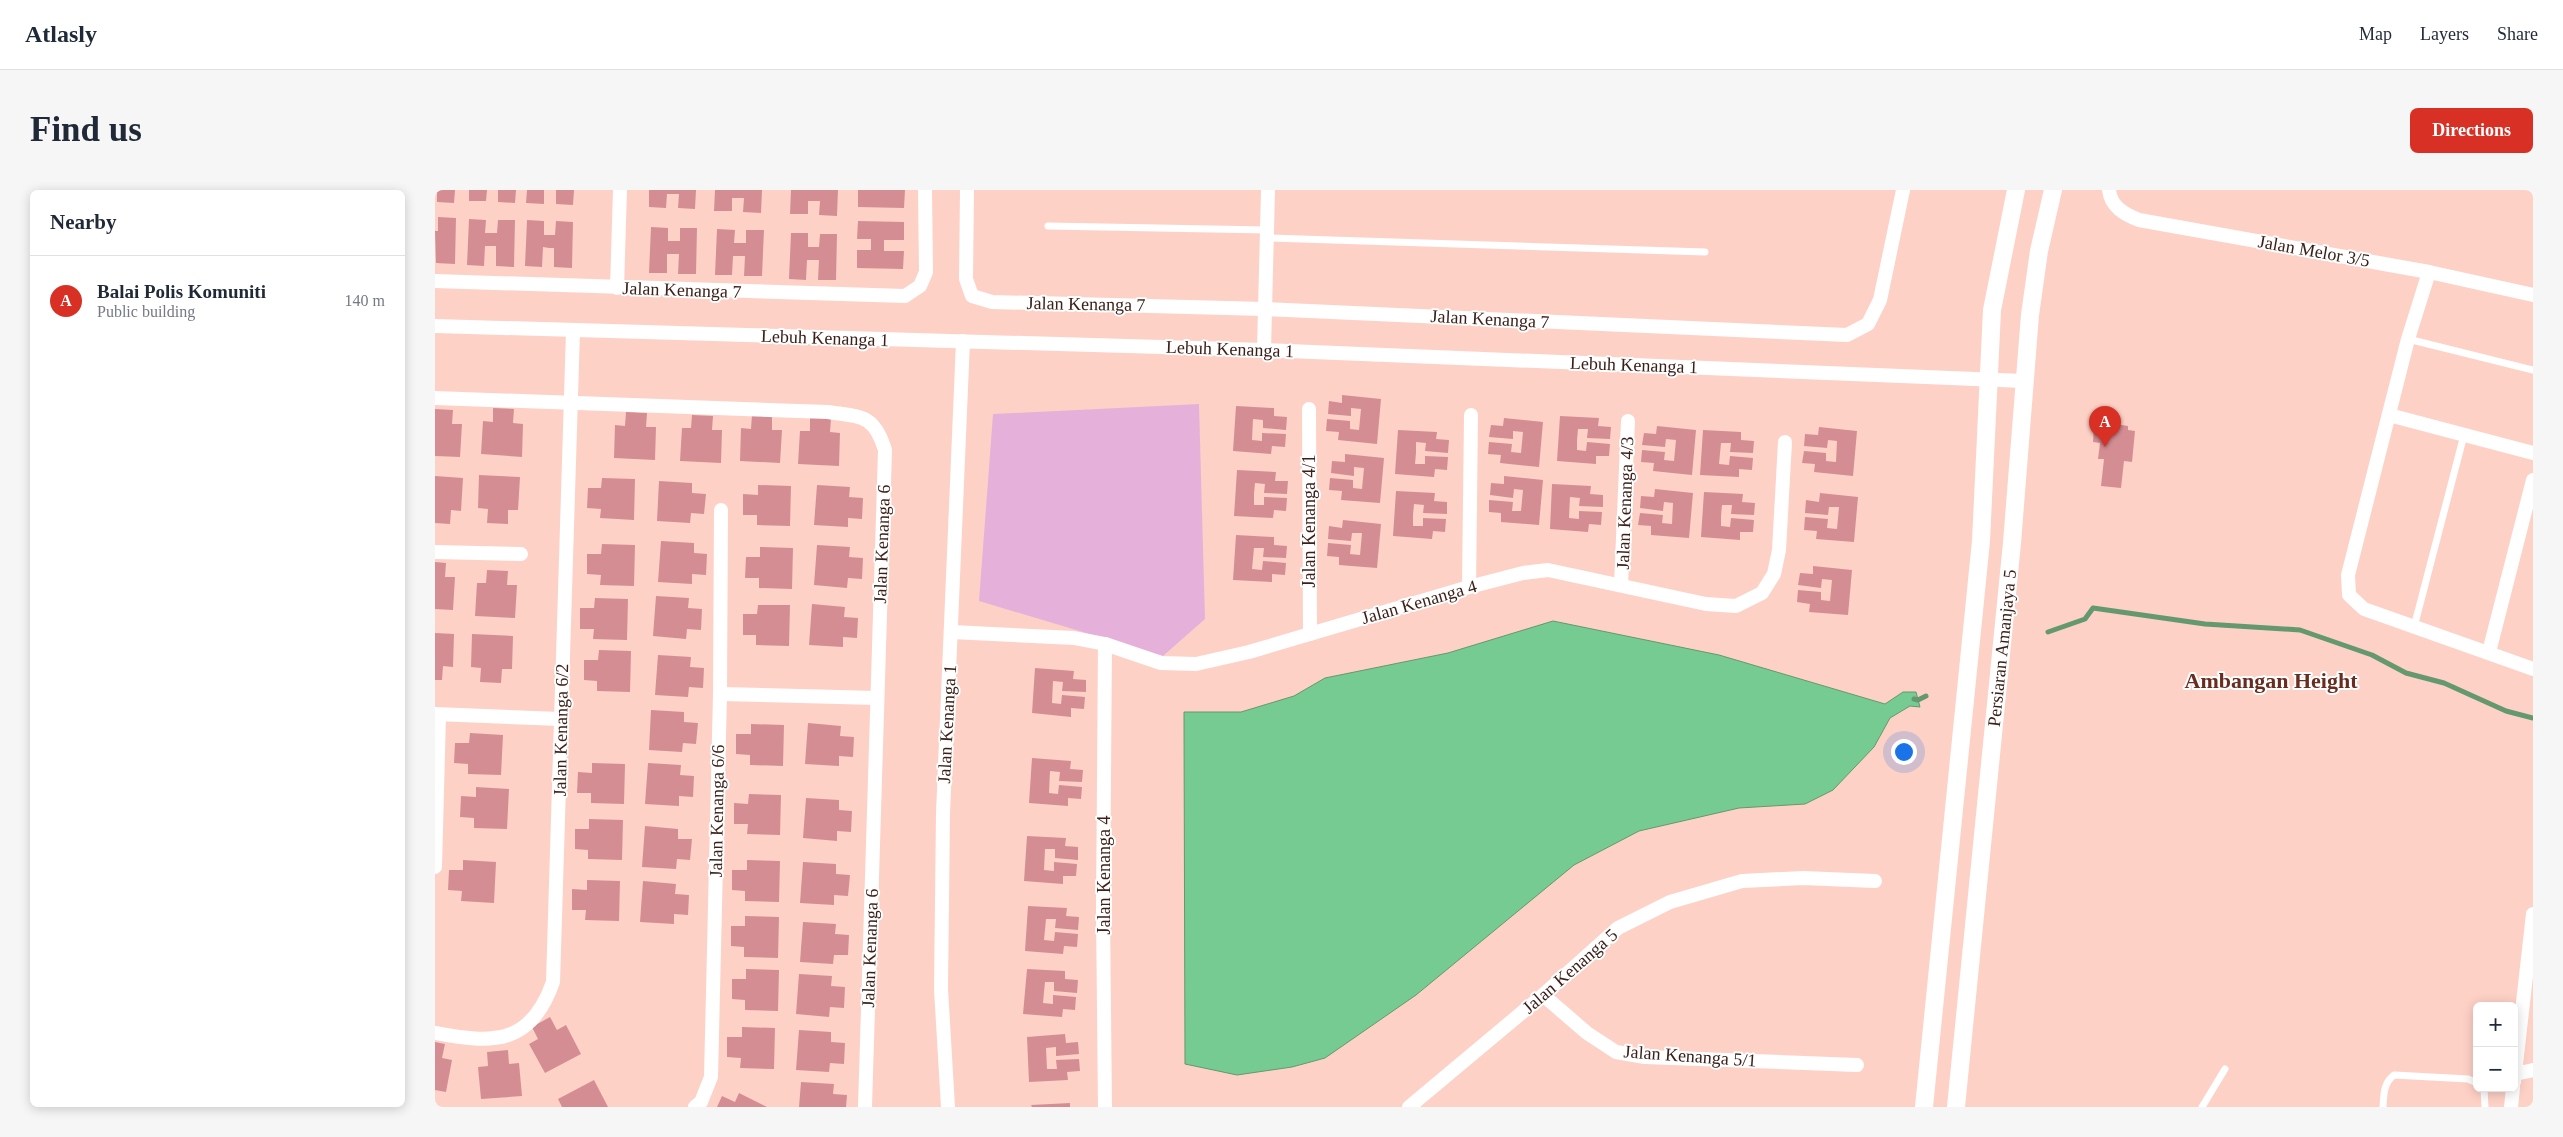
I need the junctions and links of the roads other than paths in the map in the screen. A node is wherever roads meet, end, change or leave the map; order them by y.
1 (620, 190) edge
2 (925, 190) edge
3 (967, 190) edge
4 (1268, 190) edge
5 (1903, 190) edge
6 (2016, 190) edge
7 (2053, 190) edge
8 (2109, 190) edge
9 (1049, 226) dead end
10 (1267, 234) junction
11 (1705, 252) dead end
12 (2429, 272) junction
13 (435, 282) edge
14 (617, 288) junction
15 (2533, 295) edge
16 (1265, 309) junction
17 (435, 326) edge
18 (573, 331) junction
19 (2409, 339) junction
20 (963, 341) junction
21 (1264, 350) junction
22 (2533, 370) edge
23 (1989, 380) junction
24 (2024, 381) junction
25 (435, 398) edge
26 (571, 402) junction
27 (1309, 409) dead end
28 (1471, 415) dead end
29 (2389, 415) junction
30 (1628, 421) dead end
31 (2464, 435) junction
32 (1785, 442) dead end
33 (2533, 452) edge
34 (2533, 480) edge
35 (721, 510) dead end
36 (435, 552) edge
37 (521, 554) dead end
38 (1621, 585) junction
39 (1469, 587) junction
40 (2414, 627) junction
41 (952, 632) junction
42 (1310, 634) junction
43 (1105, 644) junction
44 (2489, 652) junction
45 (2533, 669) edge
46 (720, 694) junction
47 (877, 698) junction
48 (437, 715) edge
49 (560, 719) junction
50 (435, 867) edge
51 (1875, 882) dead end
52 (2533, 914) edge
53 (2529, 984) edge
54 (1543, 995) junction
55 (435, 1033) edge
56 (2518, 1055) edge
57 (1857, 1066) dead end
58 (2225, 1069) dead end
59 (2533, 1070) edge
60 (2518, 1079) edge
61 (2473, 1082) edge
62 (2483, 1092) edge
63 (2513, 1092) edge
64 (695, 1107) edge
65 (865, 1107) edge
66 (948, 1107) edge
67 (1105, 1107) edge
68 (1409, 1107) edge
69 (1924, 1107) edge
70 (1957, 1107) edge
71 (2202, 1107) edge
72 (2383, 1107) edge
73 (2485, 1107) edge
74 (2511, 1107) edge

1 - 14 street
2 - 14 street, Jalan Kenanga 7
3 - 16 street, Jalan Kenanga 7
4 - 10 street
5 - 16 street, Jalan Kenanga 7
6 - 23 street, Persiaran Amanjaya 5
7 - 24 street, Persiaran Amanjaya 5
8 - 12 street, Jalan Melor 3/5
9 - 10 lane
10 - 11 lane
10 - 16 street
12 - 15 street, Jalan Melor 3/5
12 - 19 street
13 - 14 street, Jalan Kenanga 7
16 - 21 street
17 - 18 street, Lebuh Kenanga 1
18 - 20 street, Lebuh Kenanga 1
18 - 26 street, Jalan Kenanga 6/2
19 - 22 lane
19 - 29 street
20 - 21 street, Lebuh Kenanga 1
20 - 41 street, Jalan Kenanga 1
21 - 23 street, Lebuh Kenanga 1
23 - 24 street, Lebuh Kenanga 1
23 - 69 street, Persiaran Amanjaya 5
24 - 70 street, Persiaran Amanjaya 5
25 - 26 street, Jalan Kenanga 6
26 - 47 street, Jalan Kenanga 6
26 - 49 street, Jalan Kenanga 6/2
27 - 42 street, Jalan Kenanga 4/1
28 - 39 street
29 - 31 street
29 - 40 street
30 - 38 street, Jalan Kenanga 4/3
31 - 33 street
31 - 40 lane
32 - 38 street, Jalan Kenanga 4
34 - 44 street
35 - 46 street, Jalan Kenanga 6/6
36 - 37 street
38 - 39 street, Jalan Kenanga 4
39 - 42 street, Jalan Kenanga 4
40 - 44 street
41 - 43 street, Jalan Kenanga 4
41 - 66 street, Jalan Kenanga 1
42 - 43 street, Jalan Kenanga 4
43 - 67 street, Jalan Kenanga 4
44 - 45 street
46 - 47 street
46 - 64 street, Jalan Kenanga 6/6
47 - 65 street, Jalan Kenanga 6
48 - 49 street
48 - 50 street
49 - 55 street, Jalan Kenanga 6/2
51 - 54 street, Jalan Kenanga 5
52 - 53 street
53 - 56 street
54 - 57 street, Jalan Kenanga 5/1
54 - 68 street, Jalan Kenanga 5
58 - 71 lane
59 - 60 street
61 - 72 lane
62 - 73 lane
63 - 74 street

